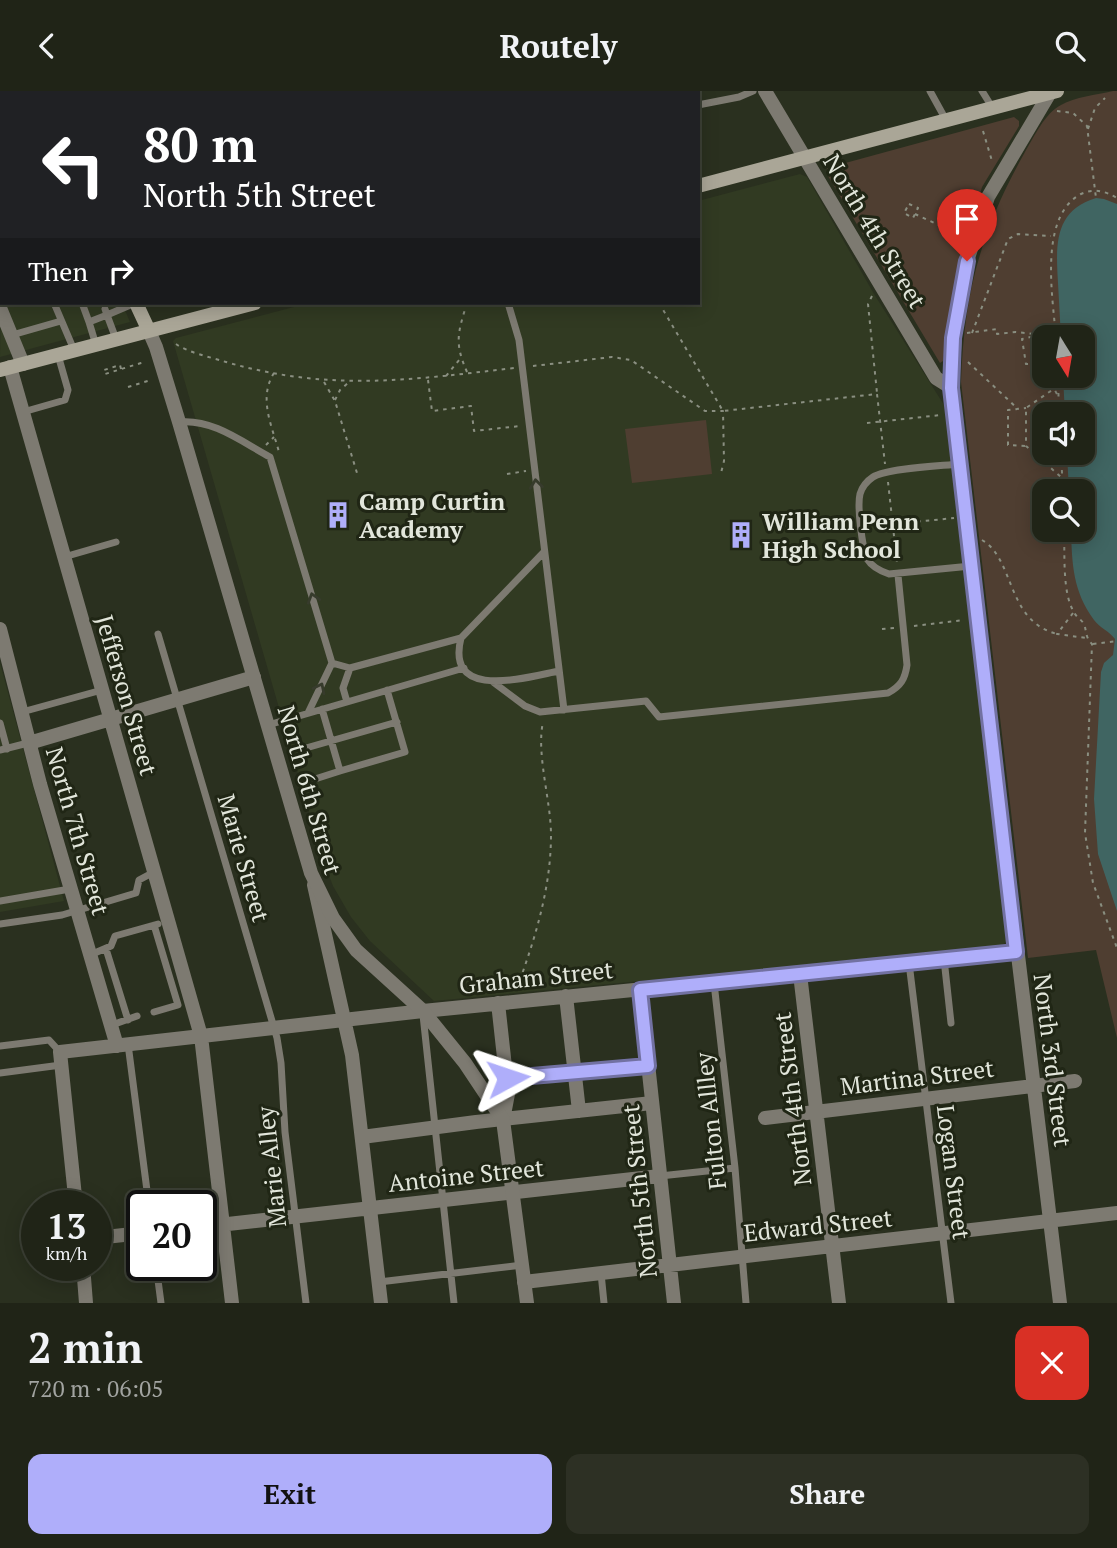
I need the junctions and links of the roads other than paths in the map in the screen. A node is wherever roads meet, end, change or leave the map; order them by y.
1 (753, 91) edge
2 (765, 91) edge
3 (930, 91) edge
4 (982, 91) edge
5 (1053, 92) edge
6 (700, 105) edge
7 (992, 108) junction
8 (946, 120) junction
9 (804, 158) junction
10 (700, 184) edge
11 (55, 305) edge
12 (83, 305) edge
13 (129, 305) edge
14 (137, 305) edge
15 (237, 305) edge
16 (509, 305) edge
17 (219, 307) edge
18 (0, 308) edge
19 (106, 312) junction
20 (61, 321) junction
21 (89, 322) junction
22 (149, 331) junction
23 (11, 335) junction
24 (116, 339) junction
25 (96, 345) junction
26 (74, 350) junction
27 (58, 354) junction
28 (11, 367) edge
29 (951, 388) junction
30 (23, 412) junction
31 (179, 422) junction
32 (959, 464) junction
33 (116, 542) dead end
34 (544, 552) junction
35 (64, 557) junction
36 (971, 566) junction
37 (898, 575) junction
38 (0, 629) edge
39 (158, 634) dead end
40 (461, 638) junction
41 (332, 663) junction
42 (351, 668) junction
43 (464, 668) junction
44 (559, 671) junction
45 (254, 677) junction
46 (493, 683) junction
47 (102, 690) junction
48 (387, 690) junction
49 (177, 700) junction
50 (347, 702) junction
51 (322, 709) junction
52 (564, 710) junction
53 (21, 712) junction
54 (308, 713) junction
55 (111, 719) junction
56 (397, 722) junction
57 (0, 723) edge
58 (267, 725) junction
59 (331, 741) junction
60 (29, 743) junction
61 (306, 748) dead end
62 (3, 749) edge
63 (340, 771) junction
64 (315, 779) dead end
65 (154, 872) junction
66 (311, 873) junction
67 (69, 889) junction
68 (0, 901) edge
69 (76, 910) junction
70 (0, 923) edge
71 (161, 923) junction
72 (106, 949) junction
73 (1016, 952) junction
74 (90, 955) junction
75 (944, 959) junction
76 (909, 963) junction
77 (800, 974) junction
78 (713, 983) junction
79 (640, 990) junction
80 (566, 996) junction
81 (184, 1003) junction
82 (498, 1003) junction
83 (423, 1011) junction
84 (154, 1012) dead end
85 (137, 1016) dead end
86 (128, 1020) junction
87 (346, 1020) junction
88 (951, 1023) dead end
89 (112, 1025) junction
90 (274, 1028) junction
91 (201, 1036) junction
92 (122, 1045) junction
93 (0, 1046) edge
94 (61, 1059) junction
95 (648, 1066) junction
96 (575, 1072) junction
97 (0, 1073) edge
98 (508, 1078) junction
99 (1074, 1081) dead end
100 (1034, 1086) junction
101 (925, 1099) junction
102 (652, 1103) junction
103 (579, 1111) junction
104 (817, 1111) junction
105 (765, 1118) dead end
106 (503, 1119) junction
107 (434, 1127) junction
108 (362, 1137) junction
109 (735, 1168) junction
110 (660, 1176) junction
111 (74, 1190) edge
112 (146, 1190) edge
113 (514, 1192) junction
114 (442, 1200) junction
115 (370, 1208) junction
116 (1117, 1213) edge
117 (296, 1216) junction
118 (1050, 1221) junction
119 (223, 1224) junction
120 (217, 1225) edge
121 (942, 1233) junction
122 (832, 1246) junction
123 (744, 1256) junction
124 (522, 1265) junction
125 (670, 1265) junction
126 (450, 1272) junction
127 (601, 1273) junction
128 (84, 1281) edge
129 (158, 1281) edge
130 (378, 1282) junction
131 (524, 1282) junction
132 (86, 1303) edge
133 (161, 1303) edge
134 (232, 1303) edge
135 (306, 1303) edge
136 (381, 1303) edge
137 (454, 1303) edge
138 (527, 1303) edge
139 (604, 1303) edge
140 (674, 1303) edge
141 (746, 1303) edge
142 (839, 1303) edge
143 (951, 1303) edge
144 (1060, 1303) edge

1 - 6 lane
2 - 9 street, North 4th Street
3 - 8 lane
4 - 7 lane
5 - 7 main road
5 - 29 street, North 3rd Street
7 - 8 main road
8 - 9 main road
9 - 10 main road
9 - 29 street, North 4th Street
11 - 20 lane
12 - 21 lane
13 - 19 lane
14 - 22 main road, North 6th Street
15 - 17 main road
34 -> 16 lane
17 - 22 main road
18 - 23 street, Jefferson Street
19 - 21 lane
19 - 24 lane
20 - 23 lane
20 - 26 lane
21 - 25 lane
22 - 24 main road
22 - 31 street, North 6th Street
23 - 28 street, Jefferson Street
24 - 25 main road
25 - 26 main road
26 - 27 main road
27 - 28 main road
27 - 30 lane
28 - 30 street, Jefferson Street
29 - 32 street, North 3rd Street
30 - 35 street, Jefferson Street
41 -> 31 lane
31 - 45 street, North 6th Street
32 - 36 street, North 3rd Street
32 - 37 lane
33 - 35 lane
34 - 40 lane
34 - 44 lane
35 - 47 street, Jefferson Street
36 - 37 lane
36 - 73 street, North 3rd Street
37 - 52 lane
38 - 53 street, North 7th Street
39 - 49 lane, Marie Street
40 - 42 lane
40 - 43 lane
41 - 42 lane
54 -> 41 lane
42 - 50 lane
43 - 46 lane
43 - 48 lane
44 - 46 lane
44 - 52 lane
45 - 49 street
45 - 58 street, North 6th Street
46 - 52 lane
47 - 53 lane
47 - 55 street, Jefferson Street
48 - 50 lane
48 - 56 lane
49 - 55 street
49 - 90 lane, Marie Street
50 - 51 lane
51 - 54 lane
51 - 59 lane
53 - 60 street, North 7th Street
54 - 58 lane
55 - 60 street
55 - 65 street, Jefferson Street
56 - 59 lane
56 - 63 lane
57 - 62 lane
58 - 66 street, North 6th Street
59 - 61 lane
59 - 63 lane
60 - 62 lane
60 - 67 street, North 7th Street
63 - 64 lane
65 - 69 lane
65 - 71 street, Jefferson Street
66 - 83 street
66 - 87 street, North 6th Street
67 - 68 lane
67 - 69 street, North 7th Street
69 - 70 lane
69 - 74 street, North 7th Street
71 - 72 lane
71 - 81 street, Jefferson Street
72 - 74 lane
72 - 86 lane
73 - 75 street, Graham Street
73 - 100 street, North 3rd Street
74 - 89 street, North 7th Street
75 - 76 street, Graham Street
75 - 88 lane
76 - 77 street, Graham Street
76 - 101 lane, Logan Street
77 - 78 street, Graham Street
77 - 104 street, North 4th Street
78 - 79 street, Graham Street
78 - 109 lane, Fulton Allley
79 - 80 street, Graham Street
79 - 95 street, North 5th Street
80 - 82 street, Graham Street
80 - 96 street
81 - 84 lane
81 - 91 street, Jefferson Street
82 - 83 street, Graham Street
82 - 98 street
83 - 87 street, Graham Street
83 - 106 street
83 - 107 lane
85 - 86 lane
86 - 89 lane
87 - 90 street, Graham Street
87 - 108 street, North 6th Street
89 - 92 street, North 7th Street
90 - 91 street, Graham Street
90 - 117 lane, Marie Alley
91 - 92 street, Graham Street
91 - 119 street, Jefferson Street
92 - 94 street, Graham Street
92 - 112 lane
93 - 94 lane
94 - 97 lane
94 - 111 street
95 - 96 lane
95 - 102 street, North 5th Street
96 - 98 lane
96 - 103 street
98 - 106 street
99 - 100 street, Martina Street
100 - 101 street, Martina Street
100 - 118 street, North 3rd Street
101 - 104 street, Martina Street
101 - 121 lane, Logan Street
102 - 103 street
102 - 110 street, North 5th Street
103 - 106 street
104 - 105 street, Martina Street
104 - 122 street, North 4th Street
106 - 107 street
106 - 113 street
107 - 108 street
107 - 114 lane
108 - 115 street, North 6th Street
109 - 110 lane, Antoine Street
109 - 123 lane, Fulton Allley
110 - 113 street, Antoine Street
110 - 125 street, North 5th Street
113 - 114 street, Antoine Street
113 - 124 street
114 - 115 street, Antoine Street
114 - 126 lane
115 - 117 street, Antoine Street
115 - 130 street, North 6th Street
116 - 118 street, Edward Street
117 - 119 street, Antoine Street
117 - 135 lane, Marie Alley
118 - 121 street, Edward Street
118 - 144 street, North 3rd Street
119 - 120 street, Antoine Street
119 - 134 street, Jefferson Street
121 - 122 street, Edward Street
121 - 143 lane, Logan Street
122 - 123 street, Edward Street
122 - 142 street, North 4th Street
123 - 125 street, Edward Street
123 - 141 lane, Fulton Allley
124 - 126 lane
124 - 131 street
125 - 127 street, Edward Street
125 - 140 street, North 5th Street
126 - 130 lane
126 - 137 lane
127 - 131 street, Edward Street
127 - 139 lane
128 - 132 street
129 - 133 lane
130 - 136 street, North 6th Street
131 - 138 street

